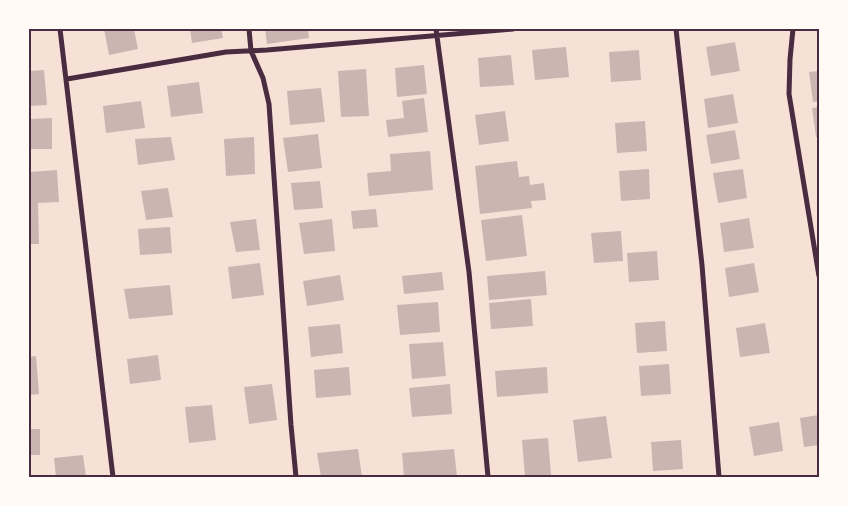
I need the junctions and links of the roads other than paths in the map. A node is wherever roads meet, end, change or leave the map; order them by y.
1 (60, 29) edge
2 (249, 29) edge
3 (436, 29) edge
4 (513, 29) edge
5 (676, 29) edge
6 (793, 29) edge
7 (438, 36) junction
8 (251, 51) junction
9 (67, 79) junction
10 (819, 276) edge
11 (112, 477) edge
12 (296, 477) edge
13 (488, 477) edge
14 (719, 477) edge

1 - 9 street
2 - 8 street
3 - 7 street
4 - 7 street
5 - 14 street
6 - 10 street
7 - 8 street
7 - 13 street
8 - 9 street
8 - 12 street
9 - 11 street

